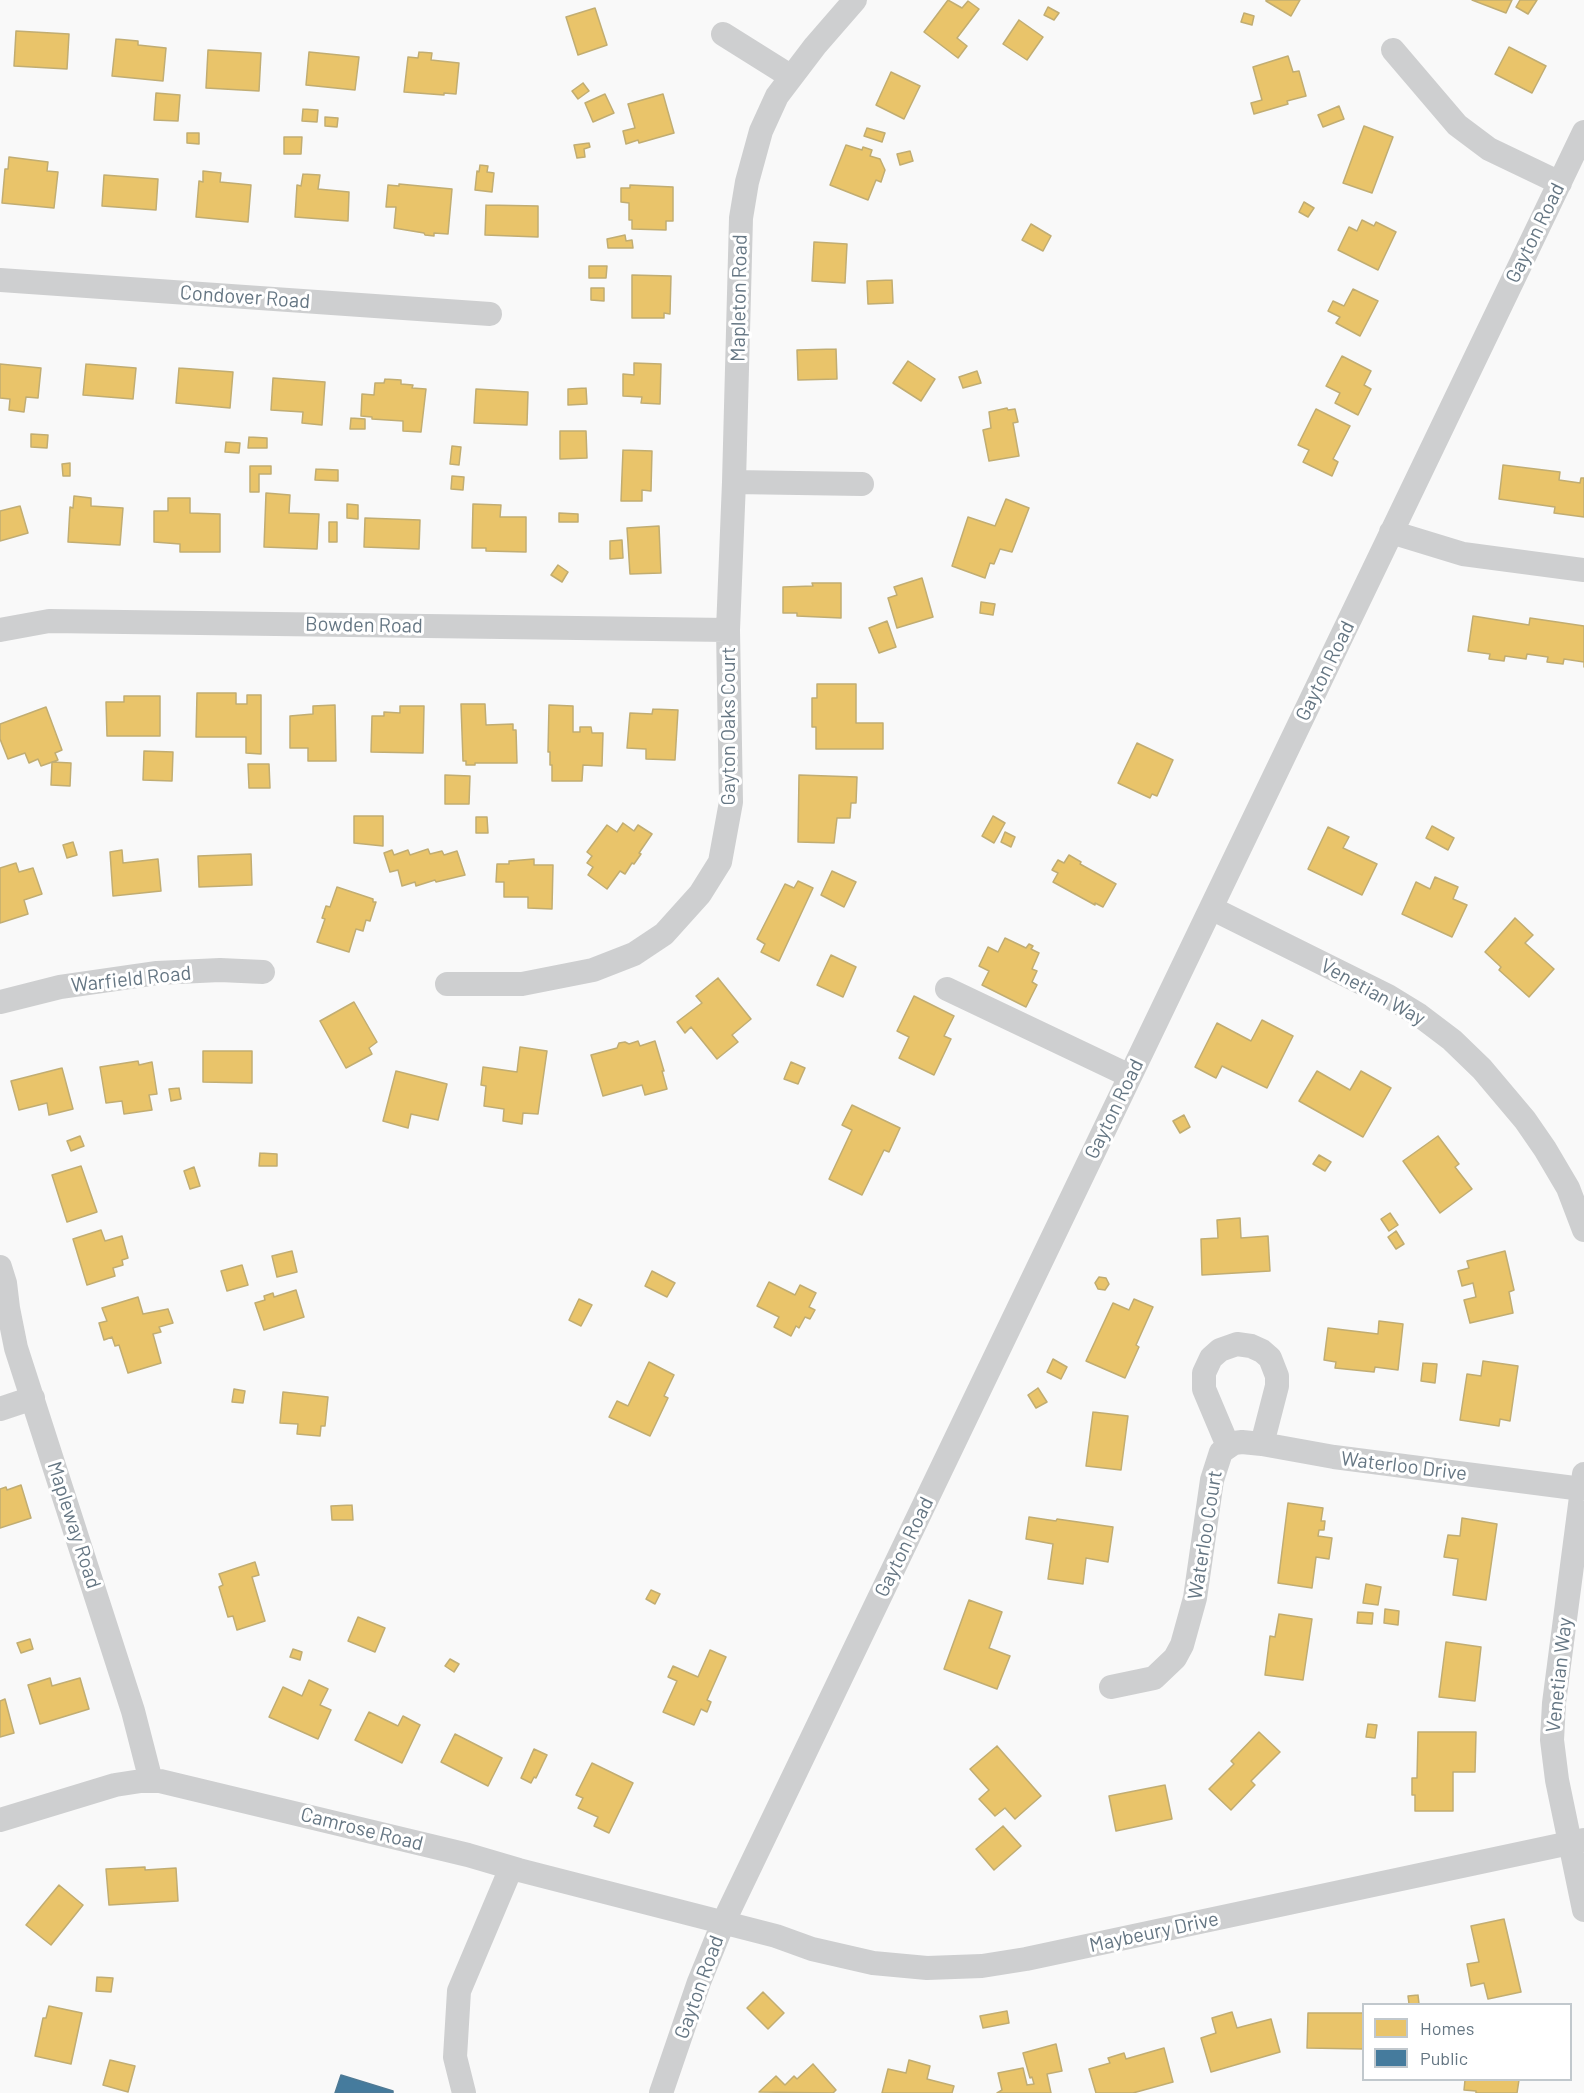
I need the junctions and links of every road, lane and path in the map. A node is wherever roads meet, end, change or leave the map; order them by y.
1 (855, 0) edge
2 (723, 34) dead end
3 (1393, 50) dead end
4 (790, 76) junction
5 (1584, 132) edge
6 (1560, 183) junction
7 (0, 280) edge
8 (490, 314) dead end
9 (734, 482) junction
10 (862, 484) dead end
11 (1391, 532) junction
12 (1584, 570) edge
13 (0, 630) edge
14 (728, 630) junction
15 (1211, 908) junction
16 (263, 972) dead end
17 (447, 984) dead end
18 (947, 989) dead end
19 (0, 1002) edge
20 (1130, 1076) junction
21 (1584, 1230) edge
22 (0, 1267) edge
23 (33, 1398) junction
24 (0, 1409) edge
25 (1262, 1444) junction
26 (1228, 1446) junction
27 (1583, 1481) edge
28 (1111, 1687) dead end
29 (151, 1781) junction
30 (0, 1820) edge
31 (1577, 1841) edge
32 (511, 1868) junction
33 (1584, 1910) edge
34 (723, 1923) junction
35 (464, 2093) edge
36 (662, 2093) edge

1 - 4 street, Mapleton Road
2 - 4 street
3 - 6 street
4 - 9 street, Mapleton Road
5 - 6 street, Gayton Road
6 - 11 street, Gayton Road
7 - 8 street, Condover Road
9 - 10 street
9 - 14 street, Mapleton Road
11 - 12 street
11 - 15 street, Gayton Road
13 - 14 street, Bowden Road
14 - 17 street, Gayton Oaks Court
15 - 20 street, Gayton Road
15 - 21 street, Venetian Way
16 - 19 street, Warfield Road
18 - 20 street
20 - 34 street, Gayton Road
22 - 23 street, Mapleway Road
23 - 24 street
23 - 29 street, Mapleway Road
25 - 26 street, Waterloo Drive
25 - 26 street, Waterloo Court
25 - 27 street, Waterloo Drive
26 - 28 street, Waterloo Court
27 - 31 street, Venetian Way
29 - 30 street, Camrose Road
29 - 32 street, Camrose Road
31 - 33 street, Venetian Way
31 - 34 street, Maybeury Drive
32 - 34 street, Camrose Road
32 - 35 street
34 - 36 street, Gayton Road

